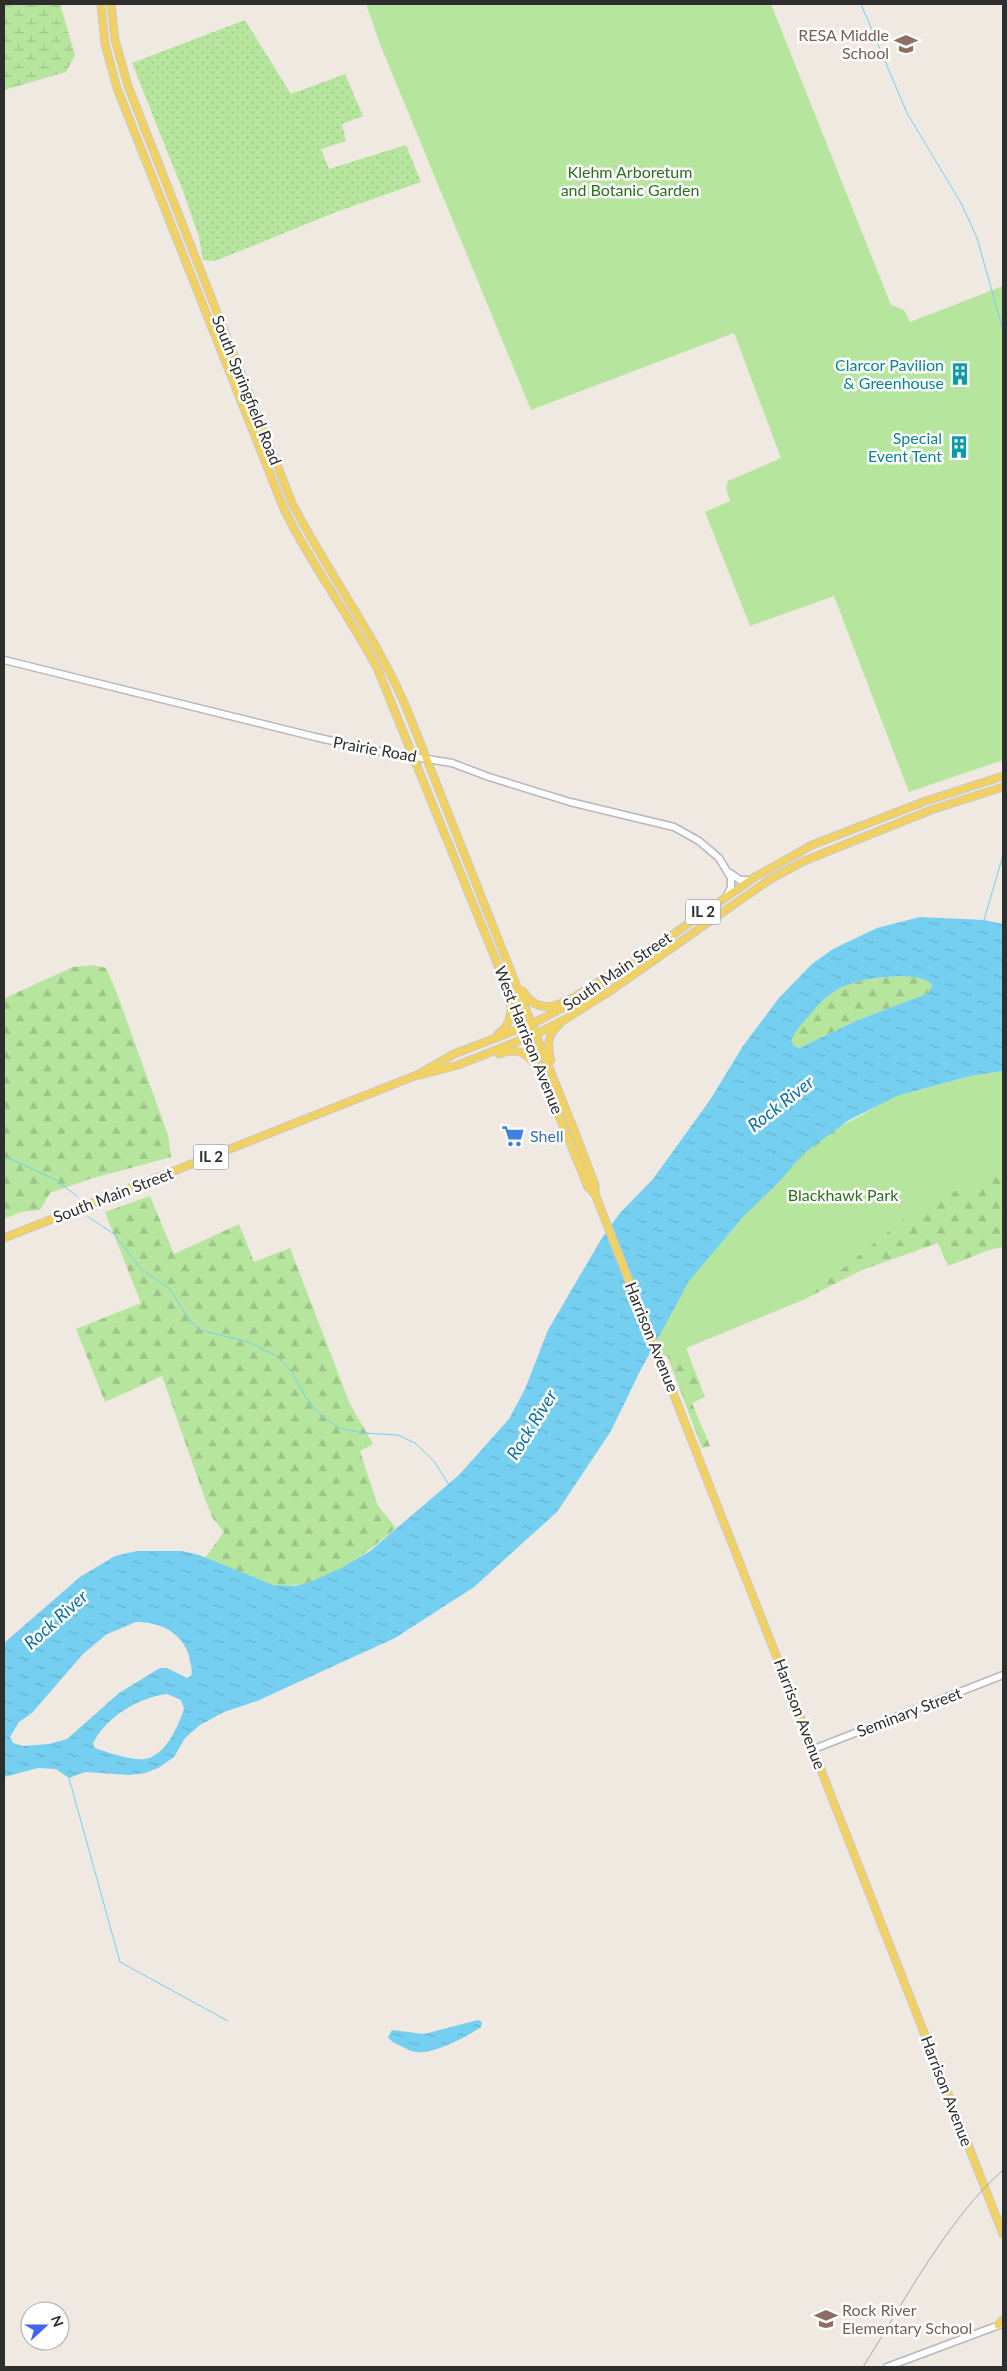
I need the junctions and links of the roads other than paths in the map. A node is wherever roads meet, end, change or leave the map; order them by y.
1 (101, 4) edge
2 (111, 4) edge
3 (4, 660) edge
4 (414, 756) junction
5 (426, 758) junction
6 (1003, 776) edge
7 (1003, 788) edge
8 (729, 872) junction
9 (750, 880) junction
10 (727, 896) junction
11 (479, 917) junction
12 (622, 971) junction
13 (512, 972) junction
14 (564, 1020) junction
15 (532, 1024) junction
16 (523, 1027) junction
17 (536, 1034) junction
18 (527, 1038) junction
19 (488, 1041) junction
20 (437, 1072) junction
21 (417, 1075) junction
22 (544, 1079) junction
23 (573, 1127) junction
24 (595, 1194) junction
25 (4, 1238) edge
26 (1003, 1675) edge
27 (814, 1750) junction
28 (1003, 2234) edge
29 (1002, 2323) edge
30 (887, 2367) edge

1 - 4 main road, South Springfield Road
2 - 5 main road, South Springfield Road
3 - 4 street, Prairie Road
4 - 5 street, Prairie Road
4 - 11 main road, West Harrison Avenue
5 - 8 street, Prairie Road
5 - 13 main road, West Harrison Avenue
6 - 9 main road, South Main Street / IL 2
7 - 14 main road, South Main Street / IL 2
8 - 9 street, Prairie Road
8 - 10 street
9 - 10 main road, South Main Street / IL 2
10 - 12 main road, South Main Street / IL 2
11 - 16 main road, West Harrison Avenue
11 - 19 main road
12 - 13 main road
12 - 15 main road, South Main Street / IL 2
13 - 15 main road, West Harrison Avenue
14 - 17 main road, South Main Street / IL 2
14 - 23 main road
15 - 16 main road, South Main Street / IL 2
15 - 17 main road, West Harrison Avenue
16 - 18 main road, West Harrison Avenue
16 - 19 main road, South Main Street / IL 2
17 - 18 main road, South Main Street / IL 2
17 - 23 main road, West Harrison Avenue
18 - 20 main road, South Main Street / IL 2
18 - 22 main road, West Harrison Avenue
19 - 21 main road, South Main Street / IL 2
20 - 21 main road, South Main Street / IL 2
20 - 22 main road
21 - 25 main road, South Main Street / IL 2
22 - 24 main road, West Harrison Avenue
23 - 24 main road, West Harrison Avenue
24 - 27 main road, Harrison Avenue
26 - 27 street, Seminary Street
27 - 28 main road, Harrison Avenue
29 - 30 street

